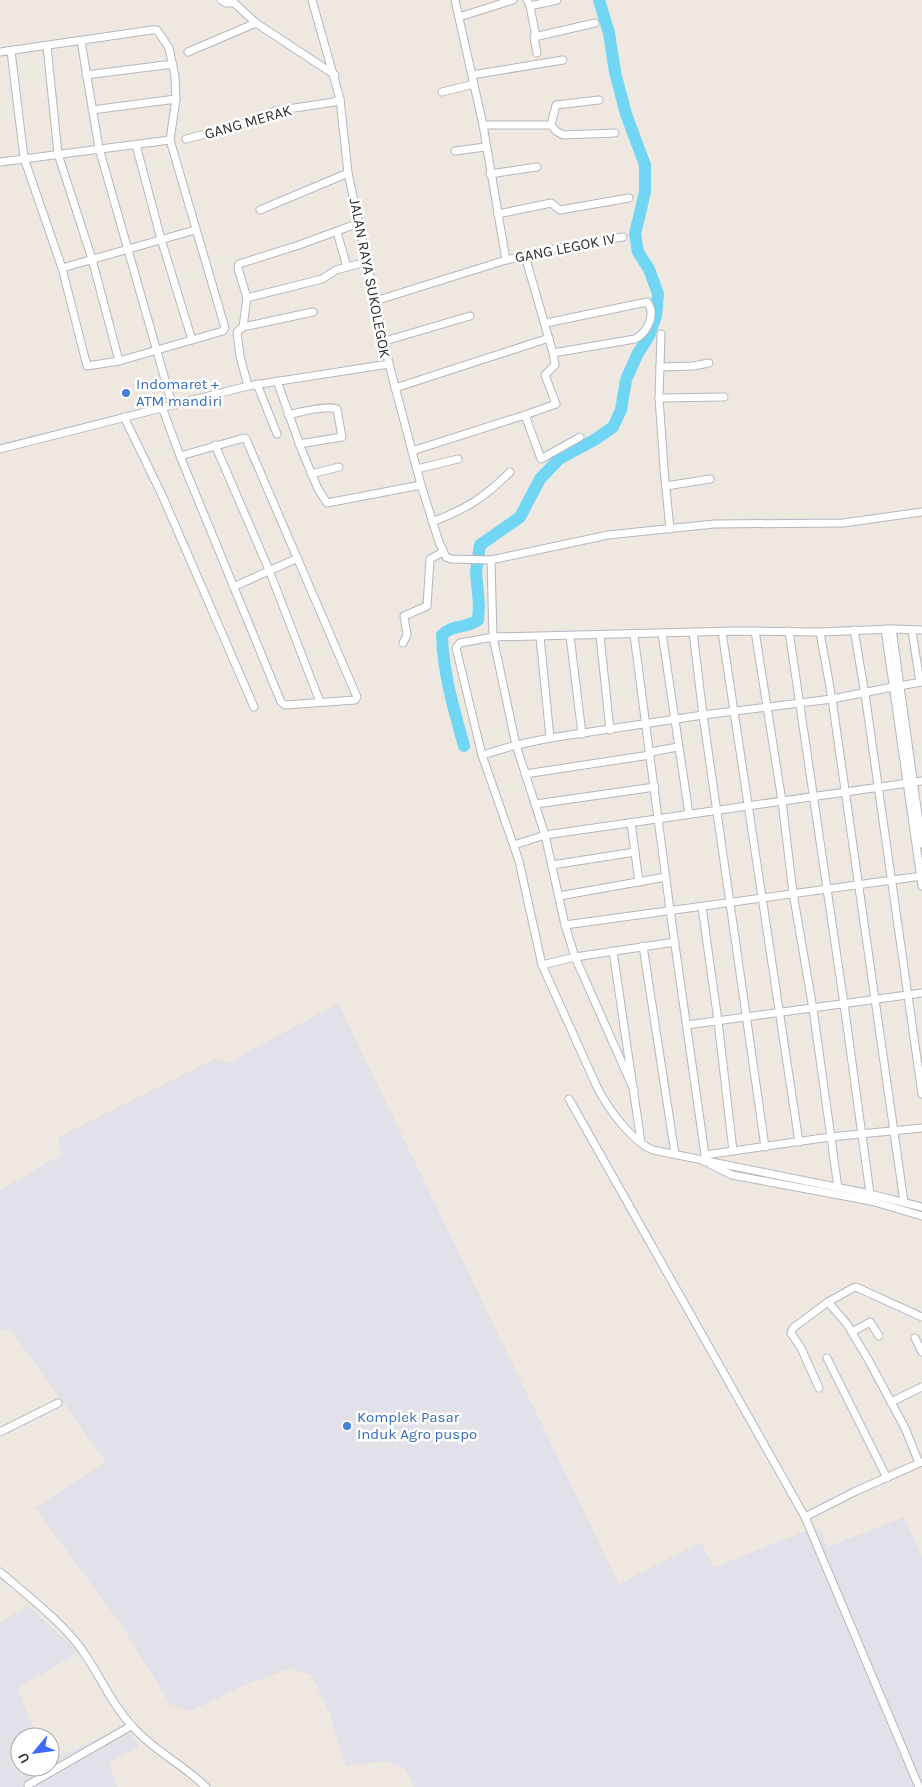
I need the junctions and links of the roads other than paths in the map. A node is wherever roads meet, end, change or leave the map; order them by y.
1 (221, 0) edge
2 (312, 0) edge
3 (455, 0) edge
4 (513, 0) edge
5 (558, 0) edge
6 (232, 2) edge
7 (529, 3) edge
8 (459, 17) junction
9 (256, 23) junction
10 (595, 23) dead end
11 (536, 36) junction
12 (81, 41) junction
13 (47, 46) junction
14 (10, 51) junction
15 (0, 52) edge
16 (188, 52) dead end
17 (537, 53) dead end
18 (563, 60) dead end
19 (173, 64) junction
20 (86, 75) junction
21 (335, 75) junction
22 (472, 75) junction
23 (474, 84) junction
24 (442, 92) dead end
25 (176, 99) junction
26 (340, 99) junction
27 (599, 100) dead end
28 (92, 110) junction
29 (482, 125) junction
30 (551, 125) junction
31 (615, 133) dead end
32 (186, 139) dead end
33 (170, 140) junction
34 (136, 145) junction
35 (485, 147) junction
36 (99, 148) junction
37 (455, 150) dead end
38 (58, 154) junction
39 (24, 158) junction
40 (0, 162) edge
41 (537, 167) dead end
42 (348, 173) junction
43 (490, 174) junction
44 (629, 198) dead end
45 (260, 210) dead end
46 (498, 214) junction
47 (359, 223) junction
48 (195, 230) junction
49 (338, 232) junction
50 (623, 237) dead end
51 (161, 239) junction
52 (128, 249) junction
53 (525, 256) junction
54 (92, 260) junction
55 (506, 260) junction
56 (366, 262) junction
57 (347, 267) junction
58 (62, 268) junction
59 (247, 298) junction
60 (375, 301) junction
61 (313, 312) dead end
62 (470, 316) dead end
63 (546, 324) junction
64 (243, 327) junction
65 (661, 334) dead end
66 (549, 338) junction
67 (192, 340) junction
68 (385, 341) junction
69 (157, 350) junction
70 (553, 353) junction
71 (119, 361) junction
72 (709, 363) dead end
73 (389, 364) junction
74 (660, 367) junction
75 (277, 381) junction
76 (257, 384) junction
77 (248, 386) junction
78 (395, 388) junction
79 (724, 396) dead end
80 (660, 398) junction
81 (172, 404) junction
82 (162, 407) junction
83 (288, 415) junction
84 (525, 415) junction
85 (124, 417) junction
86 (276, 434) dead end
87 (580, 437) dead end
88 (299, 444) junction
89 (215, 445) junction
90 (0, 449) edge
91 (412, 451) junction
92 (180, 456) junction
93 (458, 459) dead end
94 (339, 467) dead end
95 (417, 469) junction
96 (510, 472) dead end
97 (311, 474) junction
98 (710, 480) dead end
99 (421, 485) junction
100 (666, 486) junction
101 (922, 512) edge
102 (432, 522) junction
103 (670, 529) junction
104 (443, 552) junction
105 (298, 558) junction
106 (491, 560) junction
107 (269, 570) junction
108 (233, 587) junction
109 (889, 629) junction
110 (854, 630) junction
111 (922, 630) edge
112 (755, 631) junction
113 (789, 631) junction
114 (912, 631) junction
115 (693, 632) junction
116 (722, 632) junction
117 (820, 632) junction
118 (662, 633) junction
119 (634, 635) junction
120 (570, 636) junction
121 (600, 636) junction
122 (493, 637) junction
123 (540, 637) junction
124 (403, 643) dead end
125 (921, 682) edge
126 (896, 687) junction
127 (865, 694) junction
128 (832, 699) junction
129 (320, 702) junction
130 (799, 704) junction
131 (767, 706) junction
132 (254, 707) dead end
133 (735, 711) junction
134 (703, 715) junction
135 (675, 719) junction
136 (646, 724) junction
137 (610, 730) junction
138 (582, 734) junction
139 (550, 738) junction
140 (516, 745) junction
141 (678, 747) junction
142 (650, 754) junction
143 (482, 755) junction
144 (525, 774) junction
145 (922, 781) edge
146 (910, 782) junction
147 (877, 786) junction
148 (654, 787) junction
149 (845, 792) junction
150 (812, 796) junction
151 (782, 800) junction
152 (536, 804) junction
153 (748, 804) junction
154 (717, 809) junction
155 (689, 814) junction
156 (659, 818) junction
157 (631, 823) junction
158 (546, 834) junction
159 (514, 845) junction
160 (920, 848) edge
161 (635, 852) junction
162 (552, 865) junction
163 (921, 876) edge
164 (666, 877) junction
165 (891, 881) junction
166 (640, 882) junction
167 (859, 886) junction
168 (922, 886) edge
169 (826, 889) junction
170 (793, 893) junction
171 (558, 896) junction
172 (762, 898) junction
173 (730, 902) junction
174 (702, 907) junction
175 (670, 910) junction
176 (565, 925) junction
177 (675, 942) junction
178 (643, 946) junction
179 (613, 951) junction
180 (575, 957) junction
181 (542, 965) junction
182 (922, 992) edge
183 (908, 995) junction
184 (875, 1000) junction
185 (844, 1004) junction
186 (812, 1008) junction
187 (780, 1012) junction
188 (748, 1017) junction
189 (718, 1021) junction
190 (687, 1025) junction
191 (634, 1090) junction
192 (922, 1094) edge
193 (569, 1099) dead end
194 (922, 1128) edge
195 (894, 1132) junction
196 (862, 1134) junction
197 (830, 1137) junction
198 (799, 1142) junction
199 (641, 1143) junction
200 (765, 1147) junction
201 (733, 1150) junction
202 (675, 1154) junction
203 (704, 1159) junction
204 (838, 1188) junction
205 (870, 1198) junction
206 (904, 1202) junction
207 (922, 1207) edge
208 (922, 1216) edge
209 (828, 1302) junction
210 (922, 1317) edge
211 (852, 1332) junction
212 (879, 1336) dead end
213 (915, 1338) dead end
214 (922, 1352) edge
215 (827, 1358) dead end
216 (922, 1387) edge
217 (820, 1388) dead end
218 (891, 1402) junction
219 (58, 1404) dead end
220 (0, 1431) edge
221 (920, 1462) edge
222 (887, 1478) junction
223 (805, 1517) junction
224 (0, 1572) edge
225 (131, 1726) junction
226 (28, 1784) dead end
227 (206, 1787) edge
228 (919, 1787) edge

1 - 6 street
2 - 21 street, JALAN RAYA SUKOLEGOK
3 - 8 street
4 - 8 street
5 - 7 street
6 - 9 street
7 - 11 street
8 - 22 street
9 - 16 street
9 - 21 street
10 - 11 street
11 - 17 street
12 - 13 street
12 - 19 street
12 - 20 street
13 - 14 street
13 - 38 street
14 - 15 street
14 - 39 street
18 - 22 street
19 - 20 street
19 - 25 street
20 - 28 street
21 - 26 street, JALAN RAYA SUKOLEGOK
22 - 23 street
23 - 24 street
23 - 29 street
25 - 28 street
25 - 33 street
26 - 32 street, GANG MERAK
26 - 42 street, JALAN RAYA SUKOLEGOK
27 - 30 street
28 - 36 street
29 - 30 street
29 - 35 street
30 - 31 street
33 - 34 street
33 - 48 street
34 - 36 street
34 - 51 street
35 - 37 street
35 - 43 street
36 - 38 street
36 - 52 street
38 - 39 street
38 - 54 street
39 - 40 street
39 - 58 street
41 - 43 street
42 - 45 street
42 - 47 street, JALAN RAYA SUKOLEGOK
43 - 46 street
44 - 46 street
46 - 55 street
47 - 49 street
47 - 56 street, JALAN RAYA SUKOLEGOK
48 - 51 street
48 - 67 street
49 - 57 street
49 - 59 street
50 - 53 street, GANG LEGOK IV
51 - 52 street
51 - 67 street
52 - 54 street
52 - 69 street
53 - 55 street, GANG LEGOK IV
53 - 63 street
54 - 58 street
54 - 71 street
55 - 60 street, GANG LEGOK IV
56 - 57 street
56 - 60 street, JALAN RAYA SUKOLEGOK
57 - 59 street
58 - 71 street
59 - 64 street
60 - 68 street, JALAN RAYA SUKOLEGOK
61 - 64 street
62 - 68 street
63 - 66 street
63 - 70 street
64 - 77 street
65 - 74 street
66 - 70 street
66 - 78 street
67 - 69 street
68 - 73 street, JALAN RAYA SUKOLEGOK
69 - 71 street
69 - 81 street
70 - 84 street
72 - 74 street
73 - 75 street, JALAN RAYA SUKOLEGOK
73 - 78 street
74 - 80 street
75 - 76 street, JALAN RAYA SUKOLEGOK
75 - 83 street
76 - 77 street, JALAN RAYA SUKOLEGOK
76 - 86 street
77 - 81 street, JALAN RAYA SUKOLEGOK
78 - 91 street
79 - 80 street
80 - 100 street
81 - 82 street, JALAN RAYA SUKOLEGOK
82 - 85 street, JALAN RAYA SUKOLEGOK
82 - 92 street
83 - 88 street
83 - 88 street
84 - 87 street
84 - 91 street
85 - 90 street, JALAN RAYA SUKOLEGOK
85 - 132 street
88 - 97 street
89 - 92 street
89 - 105 street
89 - 107 street
91 - 95 street
92 - 108 street
93 - 95 street
94 - 97 street
95 - 99 street
96 - 102 street
97 - 99 street
98 - 100 street
99 - 102 street
100 - 103 street
101 - 103 street
102 - 104 street
103 - 106 street
104 - 106 street
104 - 124 street
105 - 107 street
105 - 129 street
106 - 122 street
107 - 108 street
107 - 129 street
108 - 129 street
109 - 110 street
109 - 114 street
109 - 126 street
110 - 117 street
110 - 127 street
111 - 114 street
112 - 113 street
112 - 116 street
112 - 131 street
113 - 117 street
113 - 130 street
114 - 125 street
115 - 116 street
115 - 118 street
115 - 134 street
116 - 133 street
117 - 128 street
118 - 119 street
118 - 135 street
119 - 121 street
119 - 136 street
120 - 121 street
120 - 123 street
120 - 138 street
121 - 137 street
122 - 123 street
122 - 140 street
122 - 143 street
123 - 139 street
125 - 126 street
126 - 127 street
126 - 146 street
127 - 128 street
127 - 147 street
128 - 130 street
128 - 149 street
130 - 131 street
130 - 150 street
131 - 133 street
131 - 151 street
133 - 134 street
133 - 153 street
134 - 135 street
134 - 154 street
135 - 136 street
135 - 141 street
136 - 137 street
136 - 142 street
137 - 138 street
138 - 139 street
139 - 140 street
140 - 143 street
140 - 144 street
141 - 142 street
141 - 155 street
142 - 144 street
142 - 148 street
143 - 159 street
144 - 152 street
145 - 146 street
146 - 147 street
146 - 160 street
147 - 149 street
147 - 165 street
148 - 152 street
148 - 156 street
149 - 150 street
149 - 167 street
150 - 151 street
150 - 169 street
151 - 153 street
151 - 170 street
152 - 158 street
153 - 154 street
153 - 172 street
154 - 155 street
154 - 173 street
155 - 156 street
156 - 157 street
156 - 164 street
157 - 158 street
157 - 161 street
158 - 159 street
158 - 162 street
159 - 181 street
160 - 163 street
161 - 162 street
161 - 166 street
162 - 171 street
163 - 165 street
163 - 168 street
164 - 166 street
164 - 175 street
165 - 167 street
165 - 183 street
166 - 171 street
167 - 169 street
167 - 184 street
169 - 170 street
169 - 185 street
170 - 172 street
170 - 186 street
171 - 176 street
172 - 173 street
172 - 187 street
173 - 174 street
173 - 188 street
174 - 175 street
174 - 189 street
175 - 176 street
175 - 177 street
176 - 180 street
177 - 178 street
177 - 190 street
178 - 179 street
178 - 202 street
179 - 180 street
179 - 191 street
180 - 181 street
180 - 191 street
181 - 199 street
182 - 183 street
183 - 184 street
183 - 192 street
184 - 185 street
184 - 195 street
185 - 186 street
185 - 196 street
186 - 187 street
186 - 197 street
187 - 188 street
187 - 198 street
188 - 189 street
188 - 200 street
189 - 190 street
189 - 201 street
190 - 203 street
191 - 199 street
193 - 223 street
194 - 195 street
195 - 196 street
195 - 206 street
196 - 197 street
196 - 205 street
197 - 198 street
197 - 204 street
198 - 200 street
199 - 202 street
200 - 201 street
201 - 203 street
202 - 203 street
203 - 204 street
203 - 205 street
204 - 205 street
205 - 206 street
205 - 208 street
206 - 207 street
209 - 210 street
209 - 211 street
209 - 217 street
211 - 212 street
211 - 218 street
213 - 214 street
215 - 222 street
216 - 218 street
218 - 221 street
219 - 220 street
221 - 222 street
222 - 223 street
223 - 228 street
224 - 225 street
225 - 226 street
225 - 227 street

